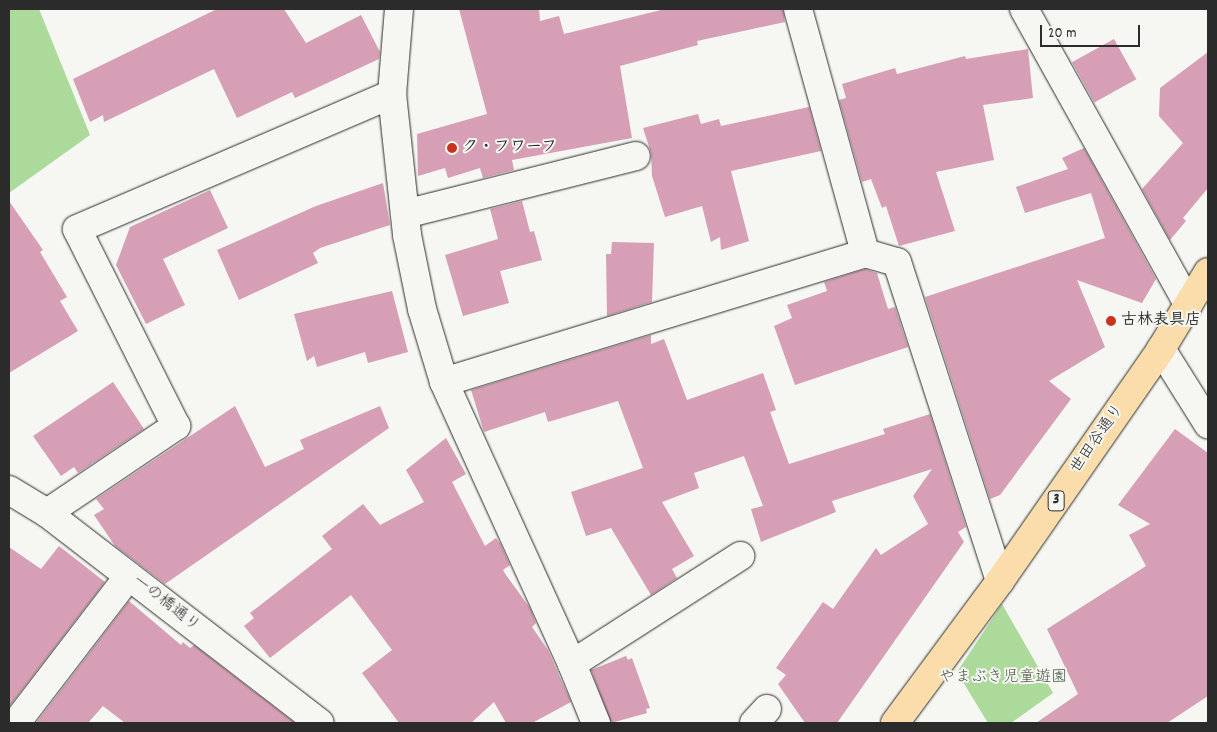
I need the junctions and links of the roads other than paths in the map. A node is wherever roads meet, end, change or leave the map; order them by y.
1 (399, 9) edge
2 (798, 9) edge
3 (1024, 9) edge
4 (392, 94) junction
5 (636, 156) dead end
6 (405, 214) junction
7 (865, 253) junction
8 (1208, 272) edge
9 (1188, 304) junction
10 (1161, 349) junction
11 (444, 382) junction
12 (1208, 424) edge
13 (9, 490) edge
14 (47, 513) junction
15 (740, 556) dead end
16 (129, 576) junction
17 (1000, 581) junction
18 (572, 664) junction
19 (16, 723) edge
20 (320, 723) edge
21 (596, 723) edge
22 (895, 723) edge

1 - 4 street
2 - 7 street
3 - 9 street
4 - 6 street
4 - 14 street
5 - 6 street
6 - 11 street
7 - 11 street
7 - 17 street
8 - 9 main road, 世田谷通り / 3
9 - 10 main road, 世田谷通り / 3
10 - 12 street
10 - 17 main road, 世田谷通り / 3
11 - 18 street
13 - 14 street, 一の橋通り
14 - 16 street, 一の橋通り
15 - 18 street
16 - 19 street
16 - 20 street, 一の橋通り
17 - 22 main road, 世田谷通り / 3
18 - 21 street

